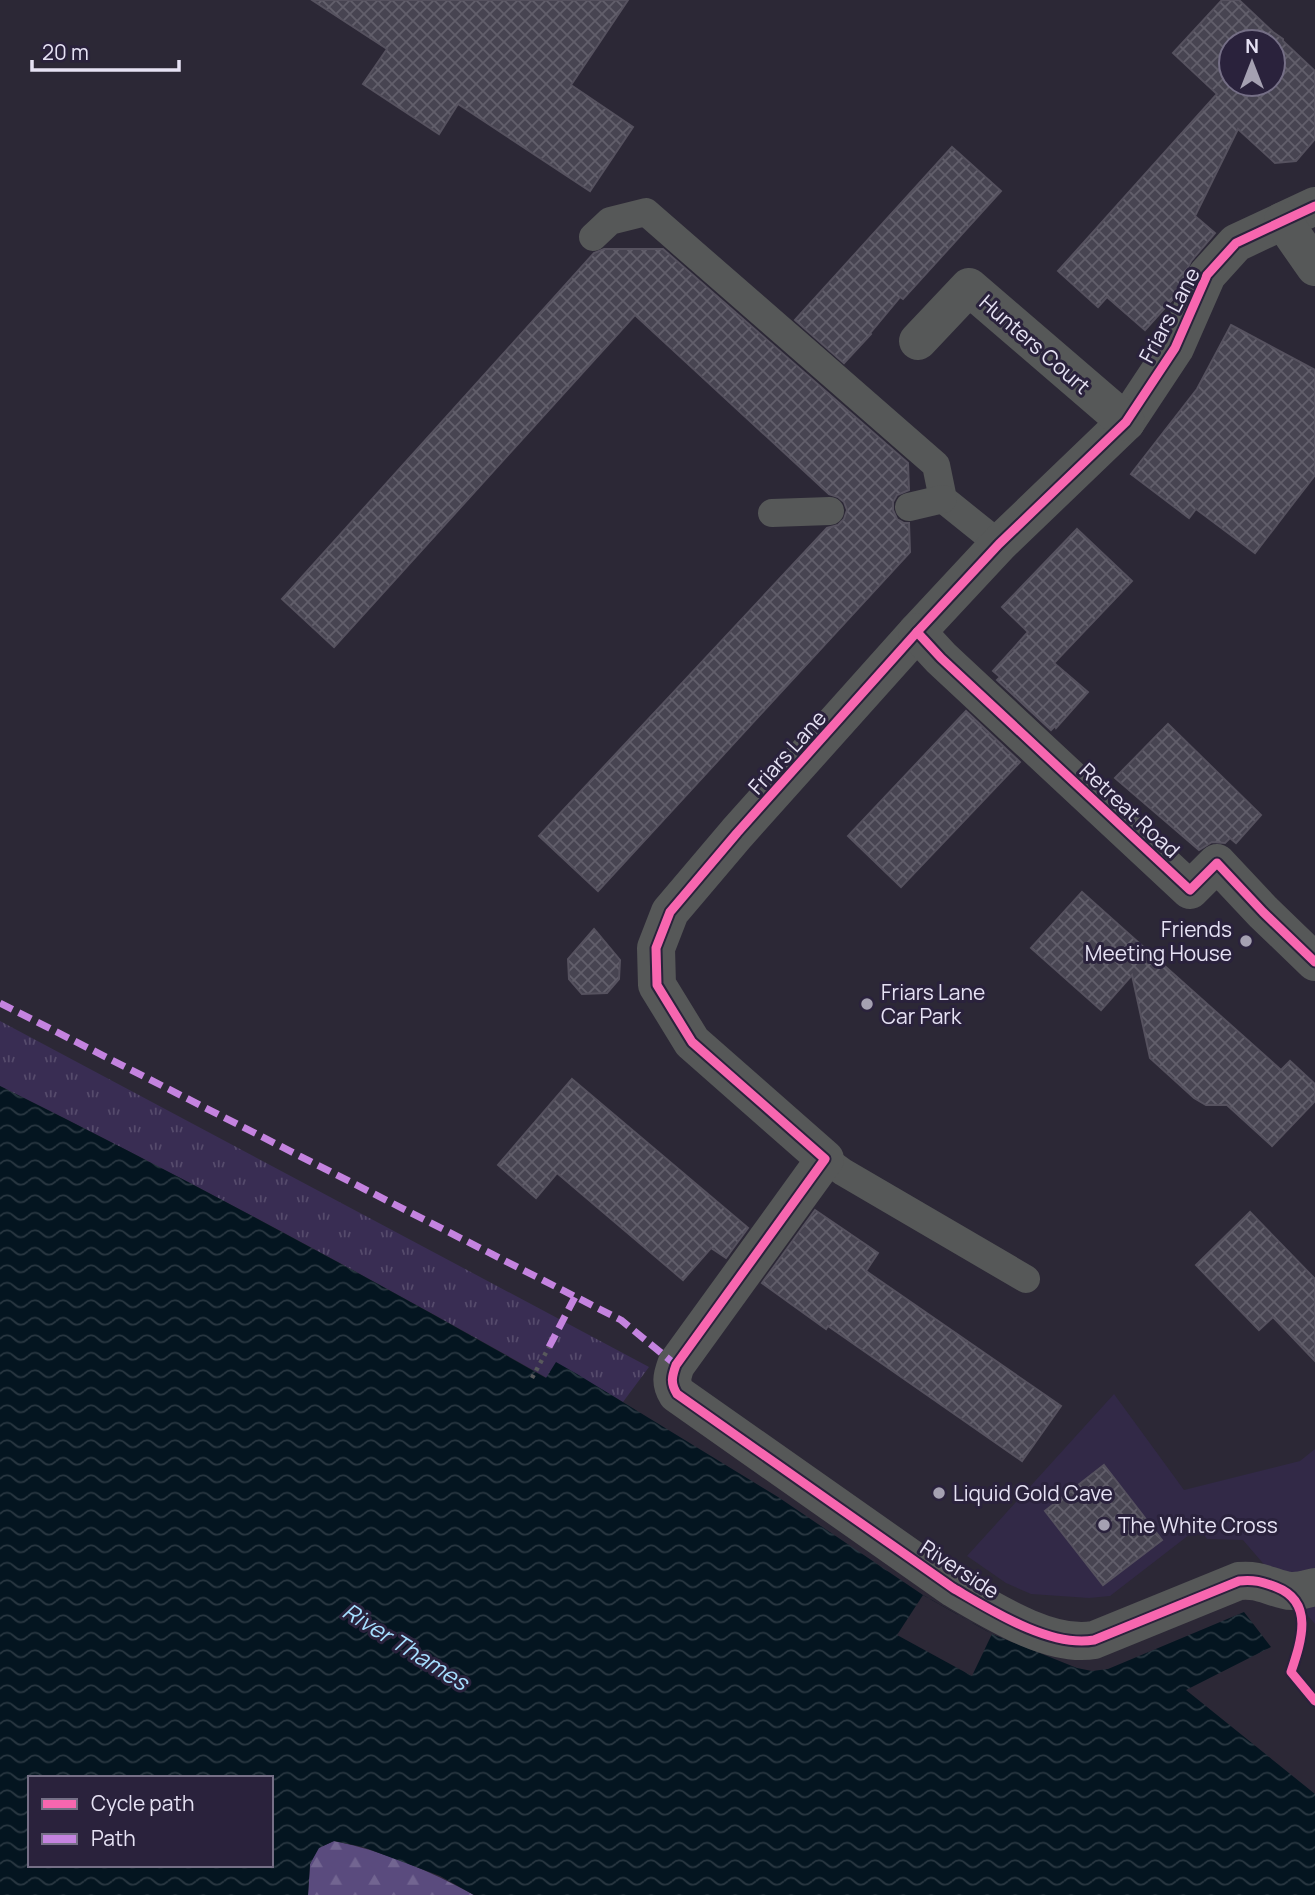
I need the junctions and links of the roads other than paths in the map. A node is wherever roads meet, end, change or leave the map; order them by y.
1 (1299, 213) edge
2 (593, 237) dead end
3 (1315, 267) edge
4 (918, 341) dead end
5 (1126, 422) junction
6 (943, 499) junction
7 (909, 507) dead end
8 (830, 511) dead end
9 (772, 513) dead end
10 (999, 544) junction
11 (917, 632) junction
12 (1315, 962) edge
13 (825, 1158) junction
14 (1026, 1279) dead end
15 (1301, 1589) edge

1 - 3 street
1 - 5 street, Friars Lane
2 - 6 lane
4 - 5 street, Hunters Court
5 - 10 street, Friars Lane
6 - 7 lane
6 - 10 lane
8 - 9 lane
10 - 11 street, Friars Lane
11 - 12 street, Retreat Road
11 - 13 street, Friars Lane
13 - 14 lane
13 - 15 street, Riverside

